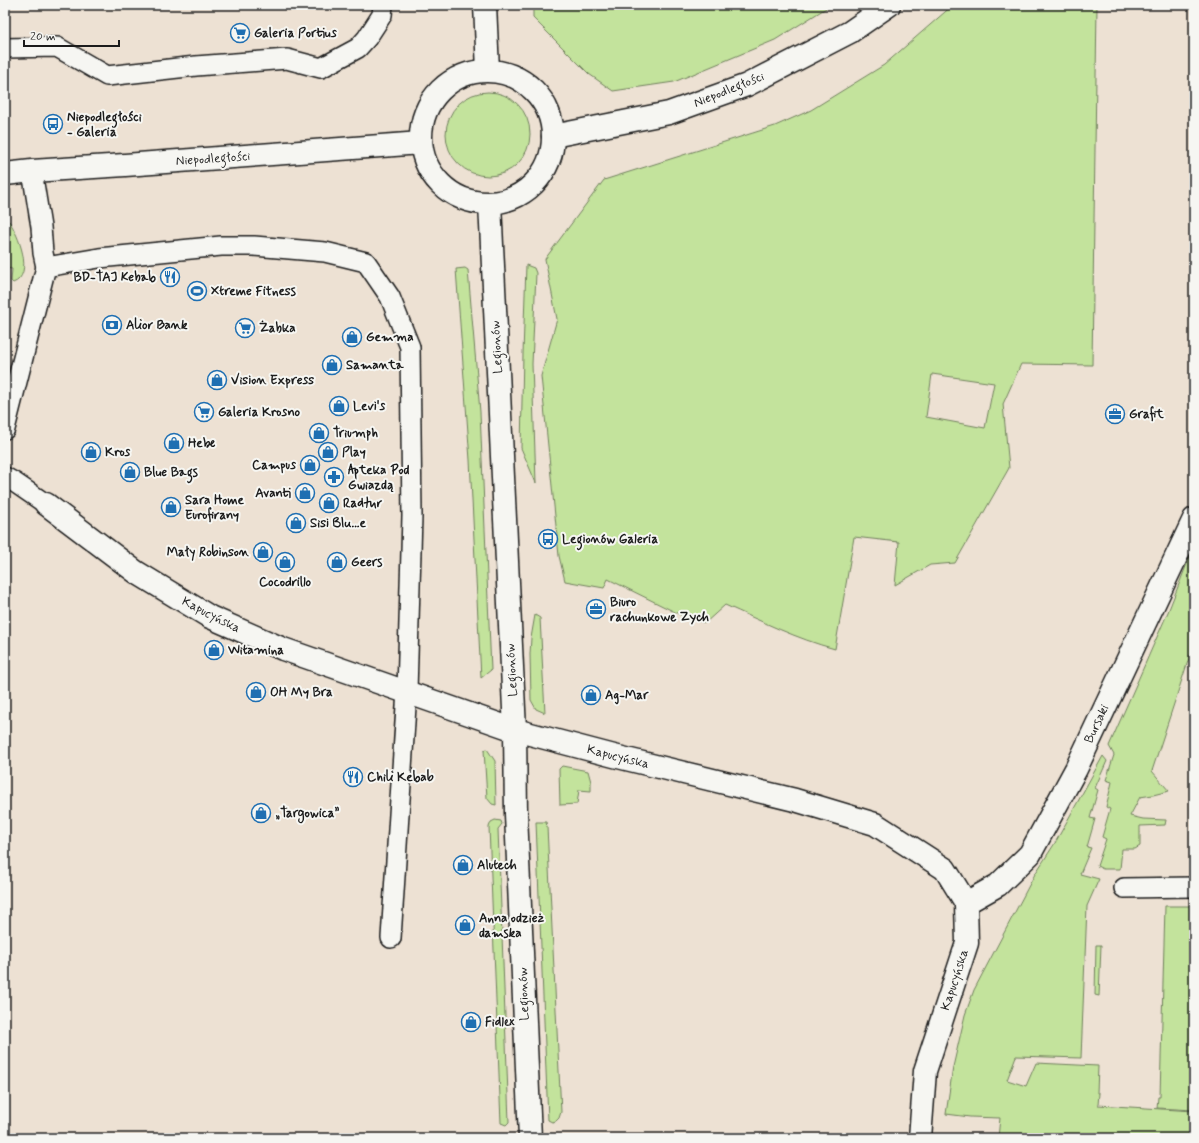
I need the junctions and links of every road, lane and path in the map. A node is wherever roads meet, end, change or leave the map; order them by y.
1 (383, 5) edge
2 (485, 5) edge
3 (889, 5) edge
4 (5, 48) edge
5 (488, 70) junction
6 (553, 136) junction
7 (421, 143) junction
8 (32, 171) junction
9 (5, 174) edge
10 (490, 203) junction
11 (46, 268) junction
12 (5, 429) edge
13 (5, 477) edge
14 (46, 504) joint
15 (1194, 519) edge
16 (407, 691) junction
17 (515, 730) junction
18 (1194, 887) edge
19 (1124, 888) dead end
20 (966, 903) junction
21 (391, 938) dead end
22 (530, 1138) edge
23 (920, 1138) edge

1 - 4 lane
2 - 5 main road
3 - 6 main road, Niepodległości
5 - 6 main road
5 - 7 main road
6 - 10 main road
7 - 8 main road, Niepodległości
7 - 10 main road
8 - 9 main road, Niepodległości
8 - 11 lane
10 - 17 main road, Legionów
11 - 12 lane
11 - 16 lane
13 - 14 lane
14 - 16 main road, Kapucyńska
15 - 20 main road, Bursaki
16 - 17 main road, Kapucyńska
16 - 21 lane
17 - 20 main road, Kapucyńska
17 - 22 main road, Legionów
18 - 19 lane
20 - 23 main road, Kapucyńska

